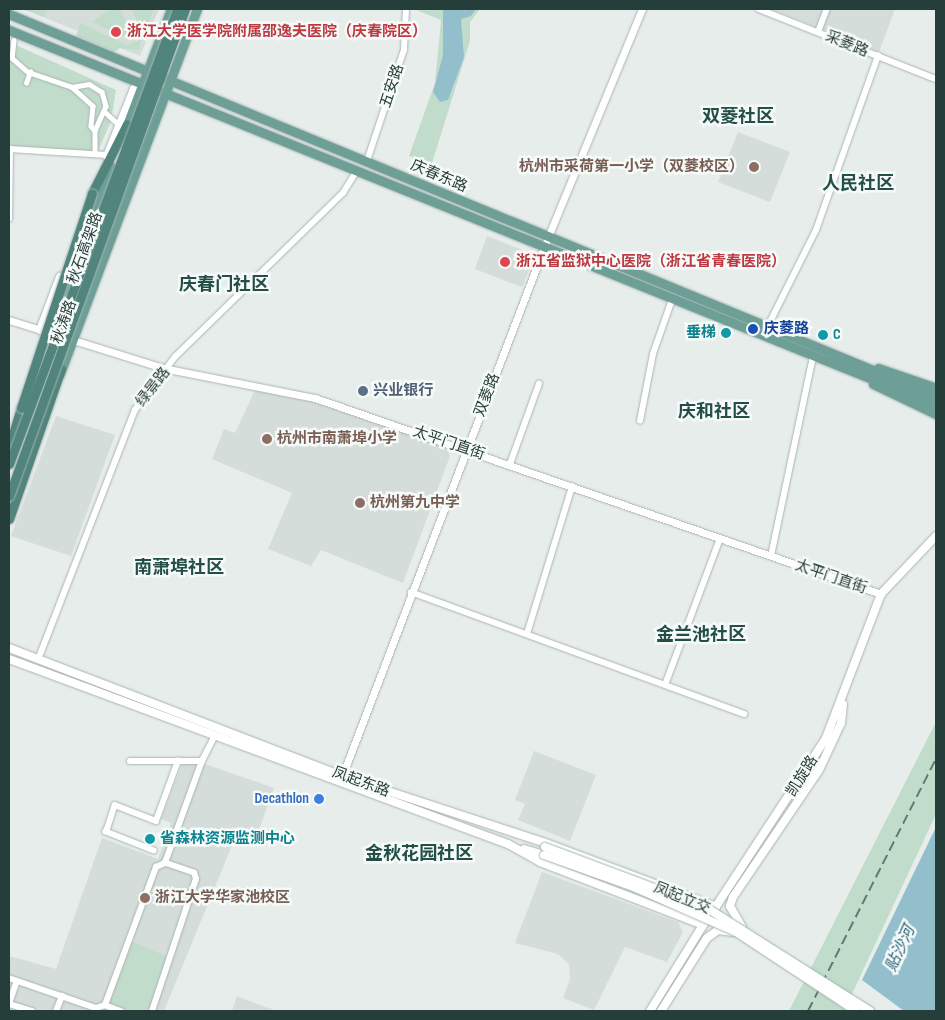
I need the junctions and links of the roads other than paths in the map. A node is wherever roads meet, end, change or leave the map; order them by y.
1 (171, 9) edge
2 (177, 9) edge
3 (185, 9) edge
4 (197, 9) edge
5 (406, 9) edge
6 (642, 9) edge
7 (759, 9) edge
8 (827, 9) edge
9 (9, 14) edge
10 (9, 30) edge
11 (818, 32) junction
12 (14, 40) dead end
13 (878, 56) junction
14 (148, 70) junction
15 (30, 72) junction
16 (170, 79) junction
17 (936, 79) edge
18 (26, 83) dead end
19 (143, 84) junction
20 (72, 87) junction
21 (164, 92) junction
22 (105, 112) junction
23 (116, 122) dead end
24 (127, 124) junction
25 (95, 131) junction
26 (9, 149) edge
27 (95, 154) junction
28 (107, 154) junction
29 (367, 161) junction
30 (356, 172) junction
31 (9, 219) edge
32 (548, 237) junction
33 (544, 248) junction
34 (672, 300) junction
35 (9, 320) edge
36 (768, 326) junction
37 (40, 330) junction
38 (49, 332) junction
39 (72, 340) junction
40 (813, 357) junction
41 (858, 364) junction
42 (169, 369) junction
43 (846, 369) junction
44 (62, 370) junction
45 (890, 381) junction
46 (539, 384) dead end
47 (936, 388) edge
48 (936, 396) edge
49 (936, 405) edge
50 (936, 414) edge
51 (640, 421) dead end
52 (9, 449) edge
53 (466, 449) junction
54 (9, 464) edge
55 (510, 464) junction
56 (572, 487) junction
57 (9, 496) edge
58 (9, 504) edge
59 (9, 519) edge
60 (936, 536) edge
61 (720, 539) junction
62 (771, 556) junction
63 (411, 592) junction
64 (881, 594) junction
65 (527, 634) junction
66 (9, 648) edge
67 (9, 659) edge
68 (38, 660) junction
69 (666, 685) junction
70 (845, 694) junction
71 (744, 714) dead end
72 (215, 736) junction
73 (130, 761) dead end
74 (178, 761) junction
75 (202, 761) junction
76 (341, 779) junction
77 (475, 822) junction
78 (508, 844) junction
79 (154, 851) dead end
80 (544, 851) junction
81 (165, 863) junction
82 (716, 907) junction
83 (703, 926) junction
84 (742, 926) junction
85 (736, 932) junction
86 (9, 978) edge
87 (17, 981) junction
88 (62, 996) junction
89 (9, 1004) edge
90 (105, 1005) junction
91 (32, 1011) edge
92 (56, 1011) edge
93 (121, 1011) edge
94 (153, 1011) edge
95 (650, 1011) edge
96 (662, 1011) edge
97 (856, 1011) edge
98 (870, 1011) edge

1 - 14 main road, 秋涛路
2 - 54 highway, 秋石高架路, bridge
3 - 57 highway, 秋石高架路, bridge
4 - 16 main road, 秋涛路
5 - 29 street, 五安路
6 - 32 street, 双菱路
7 - 11 street, 采菱路
8 - 11 street
9 - 14 main road, 庆春东路
10 - 19 main road, 庆春东路
11 - 13 street, 采菱路
12 - 15 street
13 - 17 street, 采菱路
13 - 36 street
14 - 16 main road, 庆春东路
14 - 19 main road, 秋涛路
15 - 18 street
15 - 20 street
16 - 21 main road, 秋涛路
16 - 29 main road, 庆春东路
19 - 21 main road, 庆春东路
19 - 24 main road, 秋涛路
19 - 28 main road
20 - 22 street
20 - 25 street
21 - 30 main road, 庆春东路
21 - 39 main road, 秋涛路
22 - 23 street
22 - 25 street
24 - 38 main road, 秋涛路
24 - 52 highway, bridge
25 - 27 street
26 - 27 street
26 - 31 street
27 - 28 street
28 - 37 main road
29 - 32 main road, 庆春东路
30 - 33 main road, 庆春东路
30 - 42 street, 绿景路
32 - 33 street, 双菱路
32 - 36 main road, 庆春东路
33 - 34 main road, 庆春东路
33 - 53 street, 双菱路
34 - 40 main road, 庆春东路
34 - 51 street
35 - 37 street, 太平门直街
36 - 41 main road, 庆春东路
37 - 38 street, 太平门直街
38 - 39 street, 太平门直街
38 - 52 main road, 秋涛路
39 - 42 street, 太平门直街
39 - 44 main road, 秋涛路
40 - 43 main road, 庆春东路
40 - 62 street
41 - 45 main road, 庆春东路
41 - 47 main road, 庆春东路
42 - 53 street, 太平门直街
42 - 68 street, 绿景路
43 - 45 main road, 庆春东路
43 - 50 main road, 庆春东路
44 - 58 main road, 秋涛路
44 - 59 highway
45 - 48 main road
45 - 49 main road
46 - 55 street
53 - 55 street, 太平门直街
53 - 63 street, 双菱路
55 - 56 street, 太平门直街
56 - 61 street, 太平门直街
56 - 65 street
60 - 64 main road, 凯旋路
61 - 62 street, 太平门直街
61 - 69 street
62 - 64 street, 太平门直街
63 - 65 street
63 - 76 street, 双菱路
64 - 70 main road, 凯旋路
65 - 69 street
66 - 68 main road, 凤起东路
67 - 72 main road, 凤起东路
68 - 76 main road, 凤起东路
69 - 71 street
70 - 82 main road, 凯旋路
70 - 84 main road
72 - 75 street
72 - 76 main road, 凤起东路
73 - 74 street
74 - 75 street
74 - 79 street
75 - 81 street
76 - 77 main road, 凤起东路
76 - 78 main road, 凤起东路
77 - 80 main road, 凤起立交
77 - 82 main road, 凤起东路
78 - 80 main road, 凤起立交
78 - 83 main road, 凤起东路
80 - 84 main road, 凤起立交, bridge
80 - 85 main road, 凤起立交, bridge
81 - 90 street
81 - 94 street
82 - 83 main road, 凯旋路
83 - 95 main road, 凯旋路
84 - 98 main road, 凤起立交, bridge
85 - 96 main road, bridge
85 - 97 main road, 凤起立交, bridge
86 - 87 street
87 - 88 street
87 - 89 street
88 - 90 street
88 - 92 street
89 - 91 street
90 - 93 street

